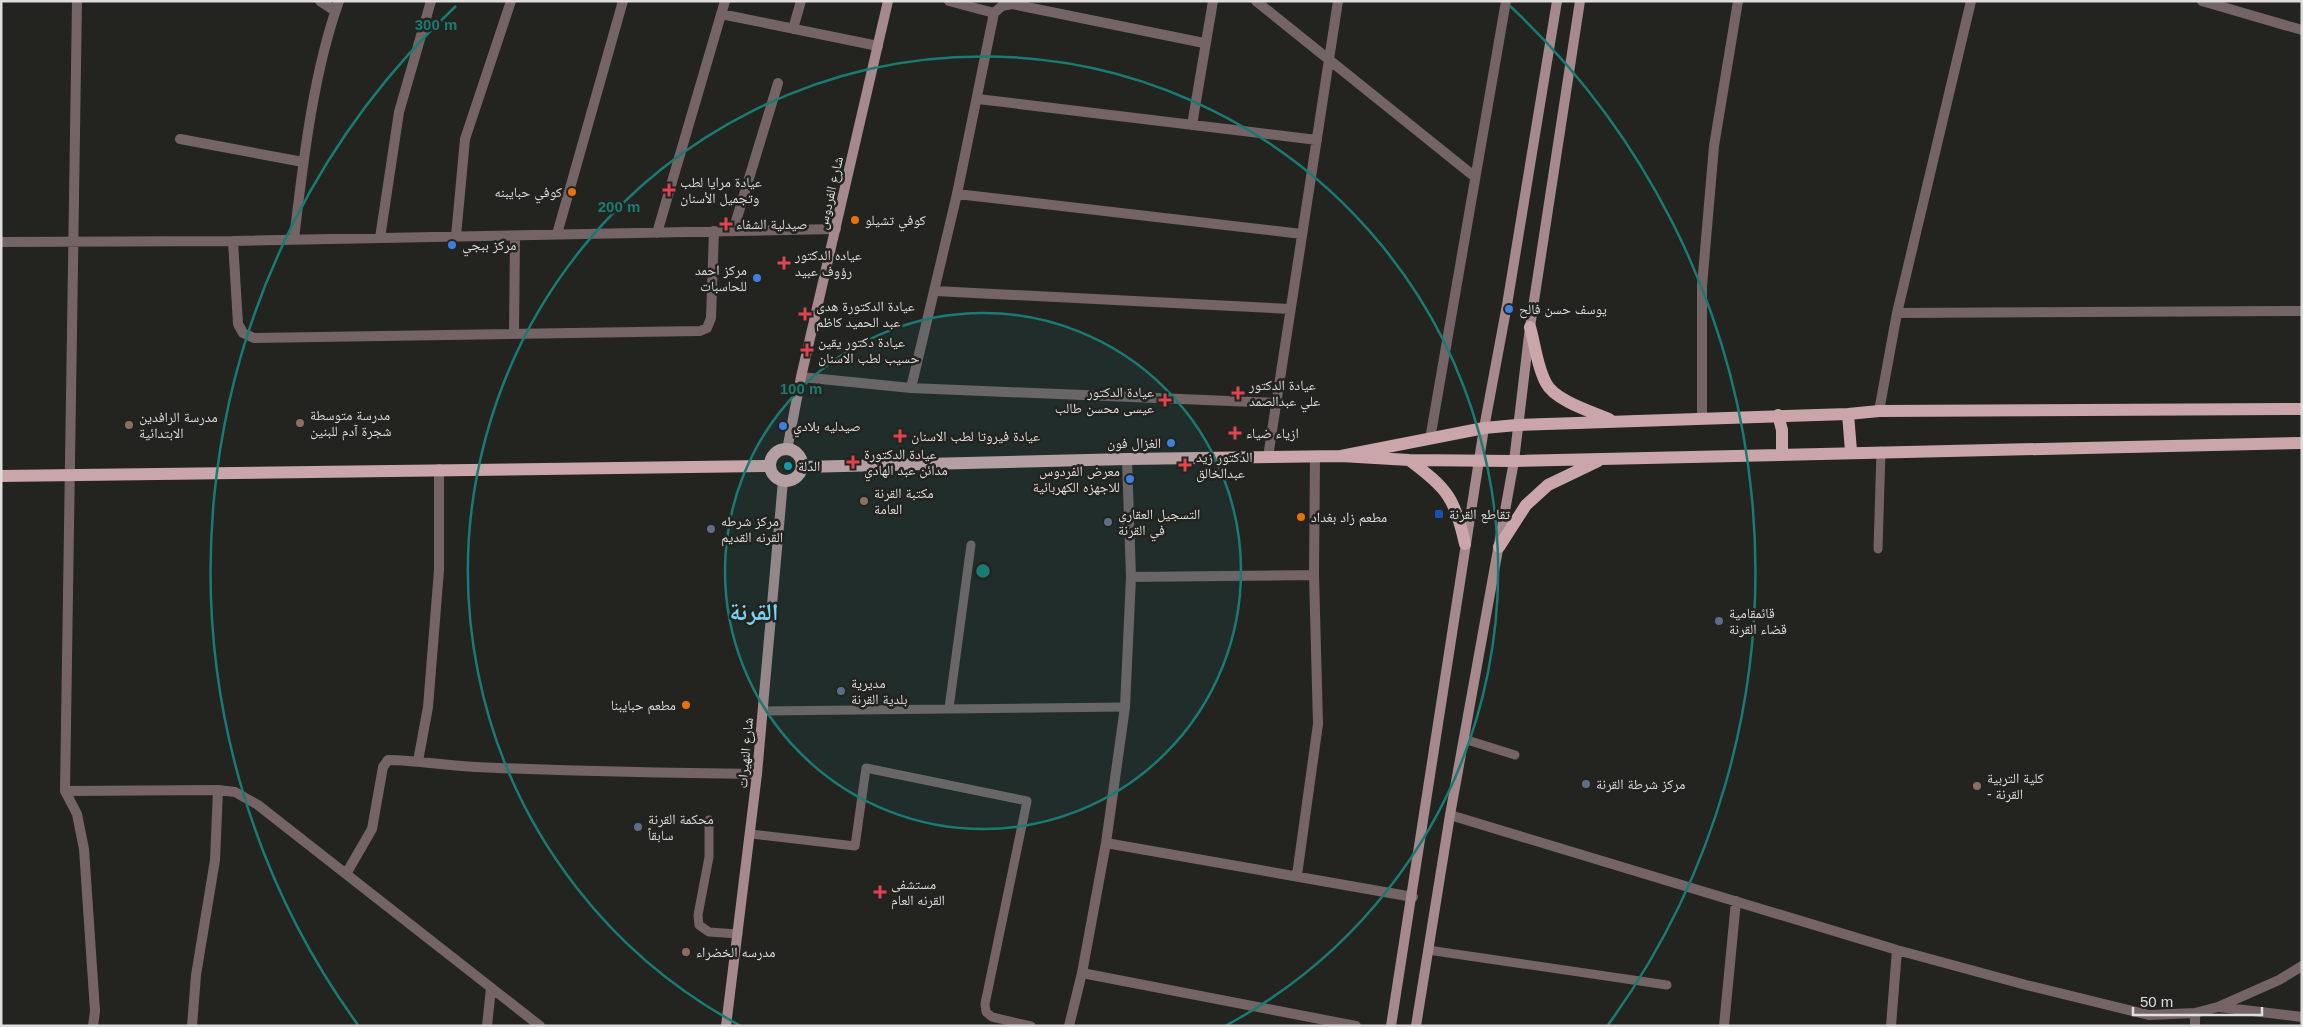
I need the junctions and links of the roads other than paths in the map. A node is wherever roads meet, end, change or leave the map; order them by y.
1 (77, 1) edge
2 (320, 1) edge
3 (431, 1) edge
4 (511, 1) edge
5 (623, 1) edge
6 (725, 1) edge
7 (801, 1) edge
8 (888, 1) edge
9 (949, 1) edge
10 (1213, 1) edge
11 (1256, 1) edge
12 (1338, 1) edge
13 (1506, 1) edge
14 (1556, 1) edge
15 (1580, 1) edge
16 (1738, 1) edge
17 (1971, 1) edge
18 (2202, 1) edge
19 (337, 6) edge
20 (994, 13) junction
21 (721, 14) junction
22 (793, 29) junction
23 (2302, 30) edge
24 (1204, 44) junction
25 (878, 46) junction
26 (1329, 60) junction
27 (778, 83) dead end
28 (978, 99) junction
29 (1192, 125) junction
30 (180, 139) dead end
31 (1316, 140) junction
32 (303, 162) junction
33 (1474, 176) junction
34 (957, 194) junction
35 (836, 229) junction
36 (714, 231) junction
37 (732, 231) junction
38 (657, 232) junction
39 (557, 234) junction
40 (1302, 234) junction
41 (456, 236) junction
42 (515, 236) junction
43 (380, 238) junction
44 (294, 239) junction
45 (74, 241) junction
46 (233, 241) junction
47 (1, 242) edge
48 (935, 290) junction
49 (1290, 309) junction
50 (2302, 311) edge
51 (1897, 313) junction
52 (1530, 326) junction
53 (514, 334) junction
54 (801, 377) junction
55 (911, 388) junction
56 (1276, 403) junction
57 (2302, 409) edge
58 (1879, 411) junction
59 (1848, 414) junction
60 (1778, 415) junction
61 (1702, 418) junction
62 (1614, 421) junction
63 (1517, 425) junction
64 (1484, 428) junction
65 (1430, 439) junction
66 (2302, 443) edge
67 (787, 450) junction
68 (1881, 451) junction
69 (1851, 452) junction
70 (1268, 456) junction
71 (1315, 456) junction
72 (1341, 456) junction
73 (1782, 456) junction
74 (1603, 458) junction
75 (1127, 459) junction
76 (1480, 459) junction
77 (1409, 460) junction
78 (1514, 461) junction
79 (770, 466) junction
80 (802, 467) junction
81 (439, 469) junction
82 (68, 475) junction
83 (1, 476) edge
84 (783, 481) junction
85 (1466, 544) junction
86 (970, 545) dead end
87 (1499, 547) junction
88 (1878, 550) dead end
89 (1314, 575) junction
90 (1131, 577) junction
91 (1125, 706) junction
92 (949, 708) junction
93 (763, 711) junction
94 (1464, 739) junction
95 (1515, 755) dead end
96 (418, 761) junction
97 (757, 774) junction
98 (218, 790) junction
99 (65, 791) junction
100 (1450, 815) junction
101 (709, 820) dead end
102 (751, 834) junction
103 (1106, 843) junction
104 (346, 874) junction
105 (1298, 875) junction
106 (1413, 897) junction
107 (1736, 901) junction
108 (738, 934) junction
109 (1428, 950) junction
110 (1897, 950) junction
111 (2302, 966) edge
112 (1082, 973) junction
113 (1667, 985) dead end
114 (492, 988) junction
115 (2218, 1007) junction
116 (2195, 1013) junction
117 (2302, 1017) edge
118 (93, 1026) edge
119 (192, 1026) edge
120 (486, 1026) edge
121 (540, 1026) edge
122 (726, 1026) edge
123 (1031, 1026) edge
124 (1069, 1026) edge
125 (1356, 1026) edge
126 (1391, 1026) edge
127 (1416, 1026) edge
128 (1724, 1026) edge
129 (1891, 1026) edge
130 (2194, 1026) edge

1 - 45 street
2 - 19 street
3 - 43 street
4 - 41 street
5 - 39 street
6 - 21 street
7 - 22 street
8 - 25 main road, شارع الفردوس
9 - 20 street
10 - 24 street
11 - 26 street
12 - 26 street
13 - 33 street
14 - 64 main road
15 - 52 main road
16 - 61 street
17 - 51 street
18 - 23 street
19 - 32 street
20 - 24 street
20 - 28 street
21 - 22 street
21 - 38 street
22 - 25 street
24 - 29 street
25 - 35 main road, شارع الفردوس
26 - 31 street
26 - 33 street
27 - 37 street
28 - 29 street
28 - 34 street
29 - 31 street
30 - 32 street
31 - 40 street
32 - 44 street
33 - 65 street
34 - 40 street
34 - 48 street
35 - 37 street
35 - 54 main road, شارع الفردوس
36 - 37 street
36 - 38 street
36 - 53 street
38 - 39 street
39 - 42 street
40 - 49 street
41 - 42 street
41 - 43 street
42 - 53 street
43 - 44 street
44 - 46 street
45 - 46 street
45 - 47 street
45 - 82 street
46 - 53 street
48 - 49 street
48 - 55 street
49 - 56 street
50 - 51 street
51 - 58 street
52 - 62 main road
52 - 63 main road
54 - 55 street
54 - 67 main road, شارع الفردوس
55 - 56 street
56 - 70 street
57 - 58 main road
58 - 59 main road
59 - 60 main road
59 - 69 main road
60 - 61 main road
60 - 73 main road
61 - 62 main road
62 - 63 main road
63 - 64 main road
63 - 78 main road
64 - 65 main road
64 - 76 main road
65 - 72 main road
66 - 68 main road
67 - 79 main road
67 - 80 main road
68 - 69 main road
68 - 88 lane
69 - 73 main road
70 - 71 main road
70 - 75 main road
71 - 72 main road
71 - 89 street
72 - 77 main road
73 - 74 main road
74 - 78 main road
74 - 87 main road
75 - 80 main road
75 - 90 street
76 - 77 main road
76 - 78 main road
76 - 85 main road
77 - 85 main road
78 - 87 main road
79 - 81 main road
79 - 84 main road
80 - 84 main road
81 - 82 main road
81 - 96 street
82 - 83 main road
82 - 99 street
84 - 93 main road, شارع النهيرات
85 - 106 main road
86 - 92 lane
87 - 94 main road
89 - 90 street
89 - 105 street
90 - 91 street
91 - 92 lane
91 - 103 street
92 - 93 lane
93 - 97 main road, شارع النهيرات
94 - 95 lane
94 - 100 main road
96 - 97 street
96 - 104 street
97 - 102 main road, شارع النهيرات
98 - 99 street
98 - 104 street
98 - 119 street
99 - 118 street
100 - 107 street
100 - 109 main road
101 - 108 lane
102 - 108 main road, شارع النهيرات
102 - 123 lane
103 - 105 street
103 - 112 street
104 - 114 street
105 - 106 street
106 - 126 main road
107 - 110 street
107 - 128 street
108 - 122 main road, شارع النهيرات
109 - 113 lane
109 - 127 main road
110 - 116 street
110 - 129 street
111 - 115 street
112 - 124 street
112 - 125 street
114 - 120 street
114 - 121 street
115 - 116 street
115 - 117 street
116 - 130 street

